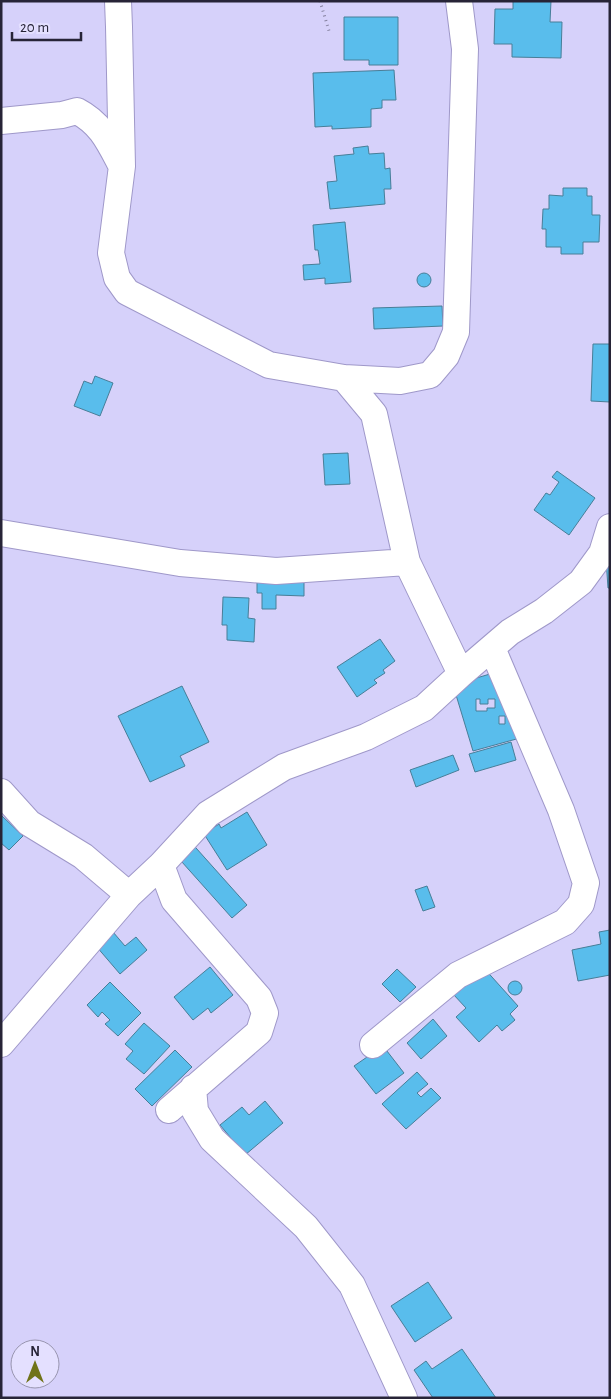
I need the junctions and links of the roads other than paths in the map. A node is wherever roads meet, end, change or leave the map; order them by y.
1 (118, 1) edge
2 (460, 1) edge
3 (1, 120) edge
4 (122, 166) junction
5 (344, 378) junction
6 (610, 527) edge
7 (1, 533) edge
8 (407, 562) junction
9 (492, 648) junction
10 (460, 674) junction
11 (1, 792) edge
12 (160, 865) junction
13 (129, 895) junction
14 (1, 1044) edge
15 (373, 1045) dead end
16 (193, 1088) junction
17 (169, 1110) dead end
18 (404, 1398) edge

1 - 4 street
2 - 5 street
3 - 4 street
4 - 5 street
5 - 8 street
6 - 9 street
7 - 8 street
8 - 10 street
9 - 10 street
9 - 15 street
10 - 12 street
11 - 13 street
12 - 13 street
12 - 16 street
13 - 14 street
16 - 17 street
16 - 18 street

